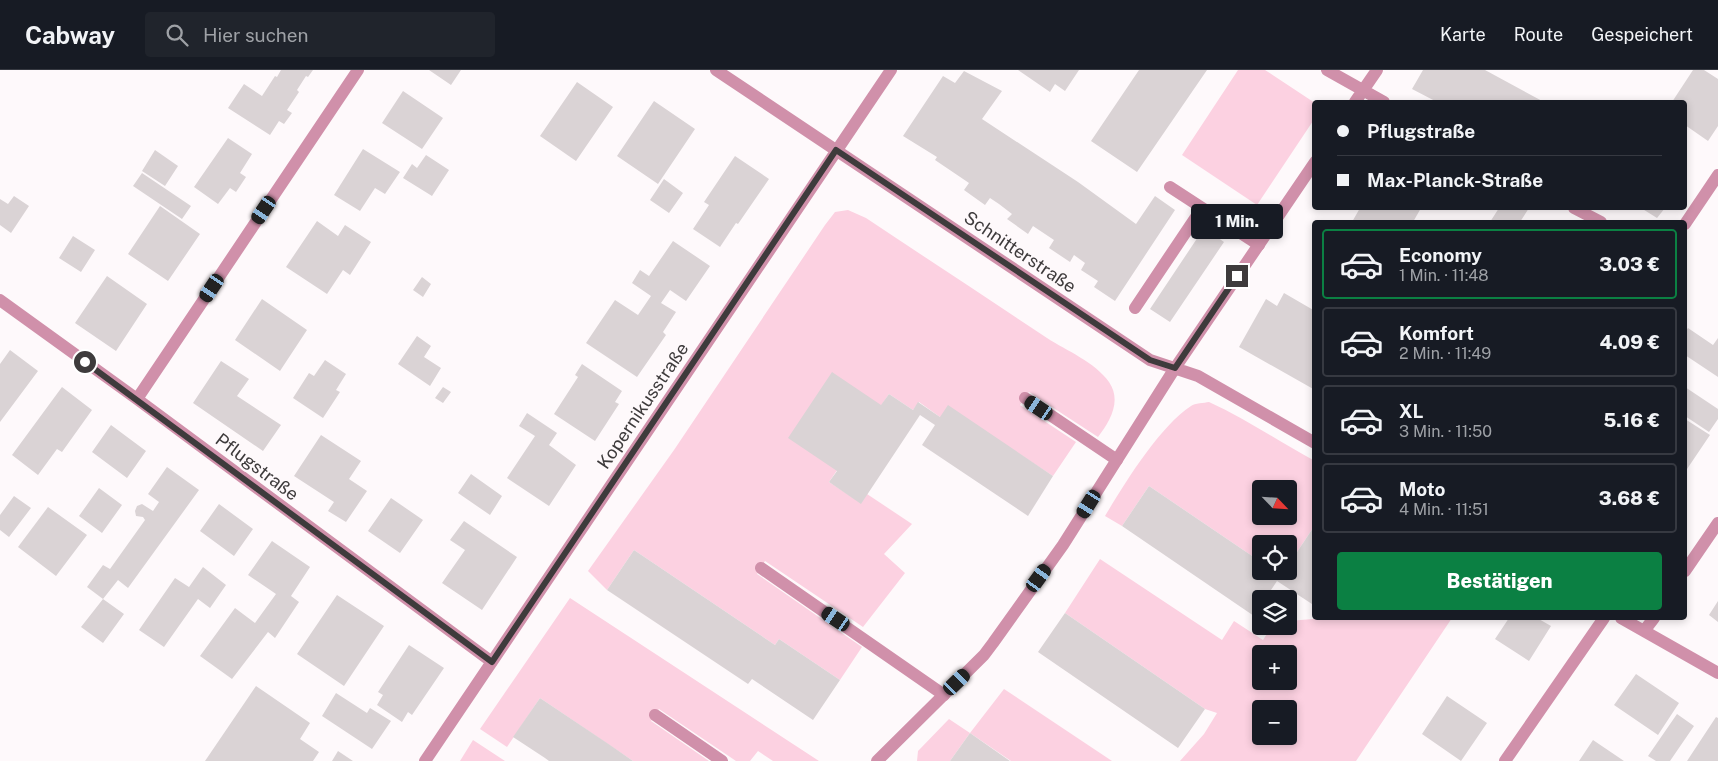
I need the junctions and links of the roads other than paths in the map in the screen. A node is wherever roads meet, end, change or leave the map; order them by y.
1 (358, 70) edge
2 (716, 70) edge
3 (891, 70) edge
4 (1327, 70) edge
5 (1377, 70) edge
6 (1363, 91) junction
7 (1356, 100) edge
8 (1380, 100) edge
9 (836, 150) junction
10 (1312, 166) edge
11 (1718, 175) edge
12 (1170, 187) dead end
13 (1202, 208) junction
14 (1578, 210) edge
15 (1597, 220) edge
16 (1687, 221) edge
17 (1259, 245) junction
18 (0, 300) edge
19 (1135, 308) dead end
20 (1175, 368) junction
21 (1025, 398) dead end
22 (137, 399) junction
23 (1312, 441) edge
24 (1117, 460) junction
25 (1718, 522) edge
26 (760, 568) dead end
27 (1687, 568) edge
28 (1603, 620) edge
29 (1625, 620) edge
30 (1652, 620) edge
31 (1644, 631) junction
32 (492, 662) junction
33 (1718, 673) edge
34 (944, 695) junction
35 (655, 715) dead end
36 (425, 761) edge
37 (722, 761) edge
38 (877, 761) edge
39 (1505, 761) edge

1 - 22 street
2 - 9 street, Schnitterstraße
3 - 9 street, Kopernikusstraße
4 - 6 street
5 - 6 street
6 - 7 street
6 - 8 street
9 - 20 street, Schnitterstraße
9 - 32 street, Kopernikusstraße
10 - 17 street
11 - 16 street
12 - 13 street
13 - 17 street
13 - 19 street
14 - 15 street
17 - 20 street
18 - 22 street, Pflugstraße
20 - 23 street, Schnitterstraße
20 - 24 street
21 - 24 street
22 - 32 street, Pflugstraße
24 - 34 street
25 - 27 street
26 - 34 street
28 - 39 street
29 - 31 street
30 - 31 street
31 - 33 street
32 - 36 street, Kopernikusstraße
34 - 38 street
35 - 37 street

